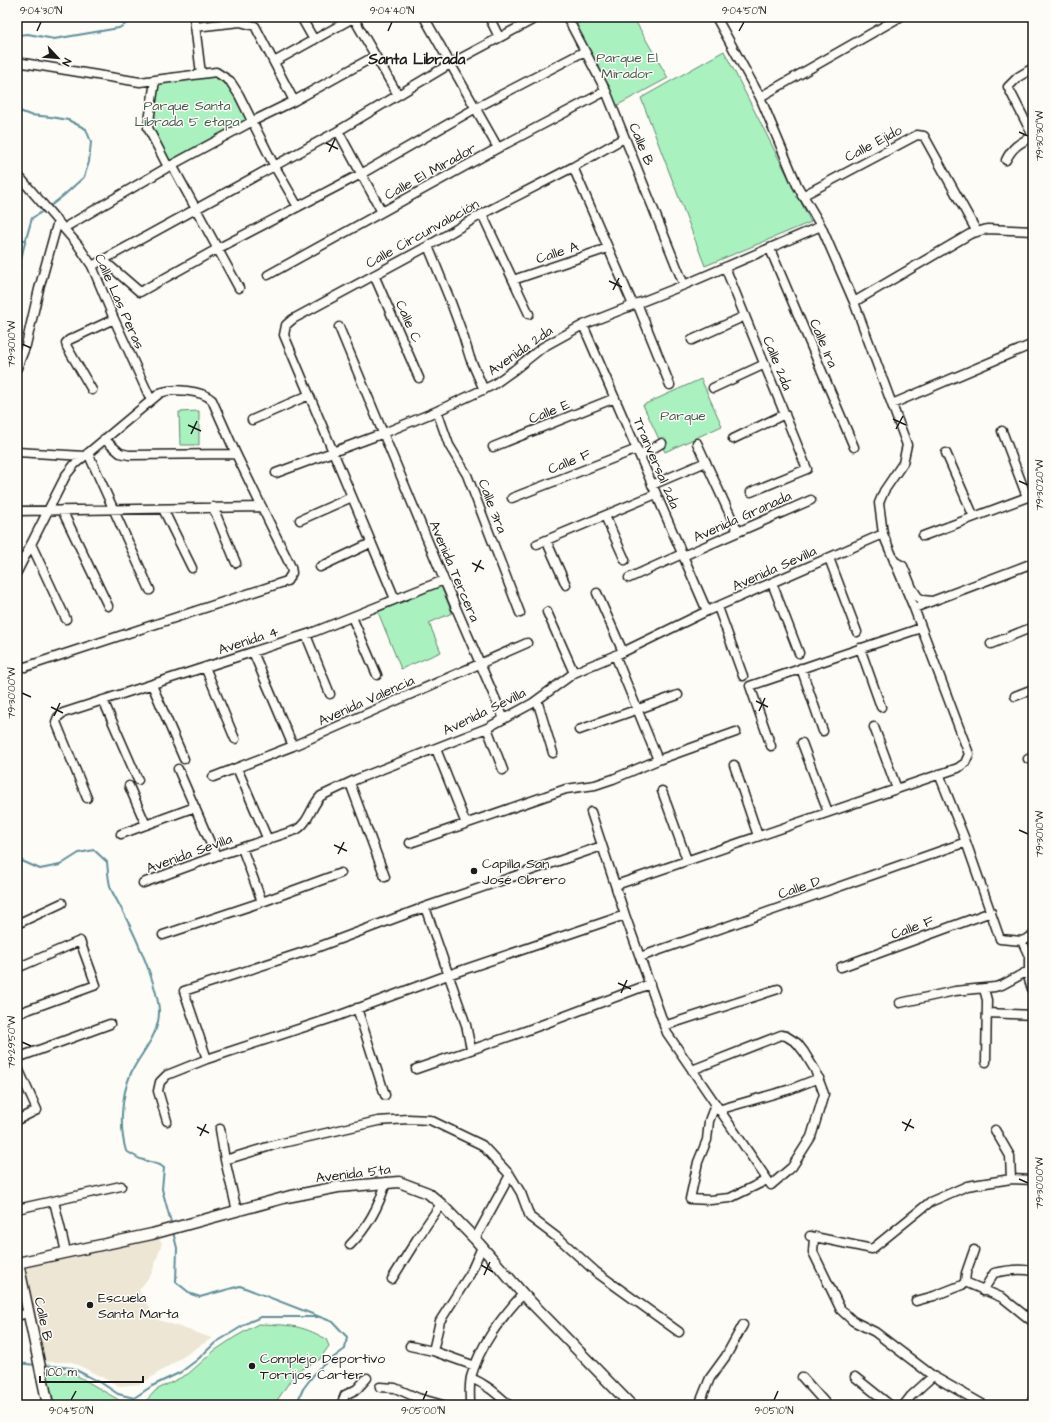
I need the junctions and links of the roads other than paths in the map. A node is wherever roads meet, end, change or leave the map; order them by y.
1 (194, 17) edge
2 (301, 17) edge
3 (353, 17) edge
4 (424, 17) edge
5 (489, 17) edge
6 (538, 17) edge
7 (567, 17) edge
8 (716, 17) edge
9 (900, 17) edge
10 (195, 27) junction
11 (499, 37) junction
12 (314, 40) junction
13 (585, 52) junction
14 (376, 56) junction
15 (17, 62) edge
16 (274, 62) junction
17 (450, 64) junction
18 (1033, 68) edge
19 (201, 74) junction
20 (155, 80) junction
21 (606, 91) junction
22 (398, 96) junction
23 (760, 97) junction
24 (294, 101) junction
25 (476, 108) junction
26 (253, 121) junction
27 (338, 131) junction
28 (1033, 136) edge
29 (624, 138) junction
30 (498, 148) junction
31 (1006, 160) dead end
32 (274, 165) junction
33 (170, 166) junction
34 (574, 167) junction
35 (17, 174) edge
36 (361, 174) junction
37 (802, 196) junction
38 (298, 207) junction
39 (197, 210) junction
40 (382, 212) junction
41 (482, 214) junction
42 (56, 219) junction
43 (69, 225) dead end
44 (821, 226) junction
45 (1033, 231) edge
46 (977, 232) junction
47 (428, 246) junction
48 (608, 248) junction
49 (770, 248) junction
50 (217, 249) junction
51 (103, 260) junction
52 (92, 266) junction
53 (725, 267) junction
54 (268, 275) dead end
55 (374, 275) junction
56 (513, 280) junction
57 (684, 285) junction
58 (239, 288) dead end
59 (854, 302) junction
60 (635, 304) junction
61 (528, 314) dead end
62 (745, 316) junction
63 (114, 319) junction
64 (583, 325) junction
65 (339, 327) dead end
66 (692, 340) dead end
67 (1033, 344) edge
68 (765, 364) junction
69 (17, 368) edge
70 (419, 378) dead end
71 (670, 385) dead end
72 (145, 388) junction
73 (713, 388) dead end
74 (92, 390) dead end
75 (484, 390) junction
76 (160, 393) junction
77 (309, 395) junction
78 (615, 398) junction
79 (151, 400) junction
80 (892, 404) junction
81 (437, 411) junction
82 (785, 414) junction
83 (252, 420) dead end
84 (1002, 430) dead end
85 (384, 433) junction
86 (104, 439) junction
87 (734, 439) dead end
88 (698, 443) dead end
89 (662, 444) dead end
90 (493, 447) dead end
91 (854, 447) dead end
92 (334, 451) junction
93 (17, 452) edge
94 (638, 452) junction
95 (946, 453) dead end
96 (236, 454) junction
97 (86, 455) junction
98 (706, 462) junction
99 (276, 473) dead end
100 (652, 485) junction
101 (751, 492) dead end
102 (656, 494) junction
103 (1030, 496) edge
104 (352, 497) junction
105 (512, 498) dead end
106 (812, 500) dead end
107 (213, 507) junction
108 (262, 507) junction
109 (114, 509) junction
110 (163, 509) junction
111 (48, 510) junction
112 (62, 510) junction
113 (17, 511) edge
114 (605, 516) junction
115 (974, 517) junction
116 (300, 520) dead end
117 (738, 532) junction
118 (883, 534) junction
119 (923, 536) dead end
120 (546, 540) junction
121 (371, 543) junction
122 (31, 544) junction
123 (537, 544) dead end
124 (683, 555) junction
125 (830, 558) junction
126 (20, 559) edge
127 (625, 560) dead end
128 (894, 561) junction
129 (1033, 562) edge
130 (236, 563) dead end
131 (320, 567) dead end
132 (192, 568) dead end
133 (17, 572) edge
134 (629, 578) dead end
135 (444, 580) junction
136 (772, 583) junction
137 (566, 585) dead end
138 (150, 590) dead end
139 (597, 593) dead end
140 (395, 599) junction
141 (932, 601) junction
142 (108, 606) dead end
143 (718, 607) junction
144 (914, 608) junction
145 (707, 611) junction
146 (547, 612) dead end
147 (520, 613) dead end
148 (352, 617) junction
149 (66, 619) dead end
150 (1033, 627) edge
151 (921, 628) junction
152 (856, 632) dead end
153 (306, 634) junction
154 (527, 643) dead end
155 (991, 644) dead end
156 (860, 648) junction
157 (253, 652) junction
158 (623, 652) junction
159 (799, 653) dead end
160 (614, 655) junction
161 (480, 664) junction
162 (18, 665) edge
163 (205, 668) junction
164 (801, 668) junction
165 (574, 673) junction
166 (377, 675) dead end
167 (743, 676) dead end
168 (152, 685) junction
169 (1033, 689) edge
170 (330, 694) dead end
171 (678, 695) dead end
172 (1015, 696) dead end
173 (104, 700) junction
174 (537, 700) junction
175 (881, 707) dead end
176 (637, 711) junction
177 (504, 719) junction
178 (874, 727) dead end
179 (487, 728) junction
180 (579, 730) dead end
181 (823, 731) dead end
182 (736, 732) dead end
183 (235, 739) dead end
184 (802, 742) dead end
185 (293, 746) junction
186 (771, 746) dead end
187 (436, 749) junction
188 (553, 753) dead end
189 (184, 759) dead end
190 (658, 760) junction
191 (734, 765) dead end
192 (237, 768) junction
193 (178, 769) dead end
194 (504, 770) dead end
195 (939, 774) junction
196 (213, 777) dead end
197 (138, 780) dead end
198 (350, 783) junction
199 (129, 786) dead end
200 (897, 789) junction
201 (662, 791) dead end
202 (88, 798) dead end
203 (195, 807) junction
204 (591, 812) dead end
205 (828, 812) junction
206 (466, 824) junction
207 (146, 825) junction
208 (121, 834) dead end
209 (758, 836) junction
210 (268, 840) junction
211 (966, 842) junction
212 (410, 843) dead end
213 (602, 846) junction
214 (242, 848) junction
215 (216, 856) junction
216 (687, 860) junction
217 (342, 873) dead end
218 (385, 877) dead end
219 (143, 883) dead end
220 (616, 885) junction
221 (262, 902) junction
222 (62, 903) dead end
223 (425, 907) junction
224 (991, 912) junction
225 (626, 915) junction
226 (17, 924) edge
227 (163, 935) dead end
228 (1033, 936) edge
229 (1022, 941) junction
230 (640, 957) junction
231 (842, 967) dead end
232 (17, 968) edge
233 (1028, 971) junction
234 (448, 975) junction
235 (650, 984) junction
236 (778, 989) dead end
237 (984, 989) junction
238 (1033, 992) edge
239 (900, 1003) dead end
240 (358, 1008) junction
241 (19, 1013) dead end
242 (987, 1013) junction
243 (1033, 1015) edge
244 (110, 1024) dead end
245 (664, 1026) junction
246 (471, 1050) junction
247 (17, 1058) edge
248 (207, 1059) junction
249 (986, 1062) dead end
250 (17, 1066) edge
251 (416, 1069) dead end
252 (692, 1070) junction
253 (818, 1078) junction
254 (385, 1095) dead end
255 (717, 1107) junction
256 (17, 1120) edge
257 (167, 1121) dead end
258 (220, 1129) dead end
259 (995, 1130) dead end
260 (225, 1160) junction
261 (510, 1175) junction
262 (1011, 1179) junction
263 (768, 1180) junction
264 (1033, 1180) edge
265 (386, 1182) junction
266 (121, 1186) dead end
267 (54, 1201) junction
268 (441, 1204) junction
269 (17, 1209) edge
270 (237, 1211) junction
271 (475, 1239) junction
272 (350, 1245) dead end
273 (482, 1247) junction
274 (974, 1250) dead end
275 (66, 1252) junction
276 (17, 1263) edge
277 (1033, 1271) edge
278 (392, 1279) dead end
279 (965, 1282) junction
280 (983, 1291) junction
281 (523, 1294) junction
282 (916, 1301) dead end
283 (28, 1313) junction
284 (17, 1316) edge
285 (1033, 1322) edge
286 (743, 1325) dead end
287 (679, 1332) dead end
288 (410, 1346) dead end
289 (432, 1351) junction
290 (475, 1366) junction
291 (933, 1376) junction
292 (855, 1377) dead end
293 (368, 1378) dead end
294 (471, 1378) junction
295 (802, 1378) dead end
296 (380, 1387) dead end
297 (1033, 1399) edge
298 (48, 1405) edge
299 (341, 1405) edge
300 (443, 1405) edge
301 (470, 1405) edge
302 (509, 1405) edge
303 (631, 1405) edge
304 (698, 1405) edge
305 (827, 1405) edge
306 (890, 1405) edge
307 (904, 1405) edge
308 (984, 1405) edge
309 (1030, 1405) edge

1 - 10 street
2 - 12 street
3 - 12 street
3 - 14 street
4 - 17 street
5 - 11 street
6 - 11 street
7 - 13 street, Calle B
8 - 23 street
9 - 23 street
10 - 16 street
10 - 19 street
11 - 17 street
12 - 16 street
13 - 21 street, Calle B
13 - 25 street
14 - 22 street
14 - 24 street
15 - 20 street
16 - 24 street
17 - 22 street
17 - 25 street
18 - 28 street
19 - 20 street
19 - 26 street
20 - 33 street
21 - 29 street, Calle B
21 - 30 street, Calle El Mirador
22 - 27 street
23 - 37 street
24 - 26 street
25 - 30 street
25 - 36 street
26 - 32 street
26 - 33 street
27 - 32 street
27 - 36 street
28 - 31 street
29 - 34 street, Calle Circunvalación
29 - 57 street, Calle B
30 - 40 street, Calle El Mirador
32 - 38 street
32 - 39 street
33 - 39 street
33 - 43 street
34 - 41 street, Calle Circunvalación
34 - 48 street
35 - 42 street, Calle Las Peras
36 - 38 street
36 - 40 street
37 - 44 street
37 - 46 street, Calle Ejido
38 - 50 street
39 - 50 street
39 - 51 street
40 - 54 street, Calle El Mirador
41 - 47 street, Calle Circunvalación
41 - 56 street
42 - 52 street, Calle Las Peras
42 - 69 street
44 - 49 street, Avenida 2da
44 - 59 street
45 - 46 street
46 - 59 street
47 - 55 street, Calle Circunvalación
47 - 75 street
48 - 56 street, Calle A
48 - 60 street
49 - 53 street, Avenida 2da
49 - 91 street, Calle 1ra
50 - 51 street
50 - 58 street
51 - 52 street
52 - 63 street, Calle Las Peras
53 - 57 street, Avenida 2da
53 - 62 street, Calle 2da
55 - 70 street, Calle C
55 - 77 street, Calle Circunvalación
56 - 61 street
57 - 60 street, Avenida 2da
59 - 80 street
60 - 64 street, Avenida 2da
60 - 71 street
62 - 66 street
62 - 68 street, Calle 2da
63 - 72 street, Calle Las Peras
63 - 74 street
64 - 75 street, Avenida 2da
64 - 78 street, Tranversal 2da
65 - 85 street, Avenida Tercera
67 - 80 street
68 - 73 street
68 - 82 street, Calle 2da
72 - 76 street
72 - 79 street, Calle Las Peras
75 - 81 street, Avenida 2da
76 - 79 street
76 - 96 street
77 - 83 street
77 - 92 street
78 - 90 street, Calle E
78 - 94 street, Tranversal 2da
79 - 86 street
80 - 118 street
81 - 85 street, Avenida 2da
81 - 147 street, Calle 3ra
82 - 87 street
82 - 101 street, Calle 2da
84 - 103 street
85 - 92 street, Avenida 2da
85 - 135 street, Avenida Tercera
86 - 96 street
86 - 97 street
88 - 98 street
89 - 94 street, Calle F
92 - 99 street, Avenida 2da
92 - 104 street
93 - 97 street
94 - 100 street, Tranversal 2da
94 - 105 street, Calle F
95 - 115 street
96 - 108 street
97 - 109 street
97 - 111 street
98 - 100 street
98 - 117 street
100 - 102 street, Tranversal 2da
102 - 114 street
102 - 124 street, Tranversal 2da
103 - 115 street
104 - 116 street
104 - 121 street
106 - 117 street, Avenida Granada
107 - 108 street
107 - 110 street
107 - 130 street
108 - 162 street
109 - 110 street
109 - 112 street
109 - 138 street
110 - 132 street
111 - 112 street
111 - 113 street
111 - 122 street
112 - 142 street
114 - 120 street
114 - 127 street
115 - 119 street
117 - 124 street, Avenida Granada
118 - 125 street, Avenida Sevilla
118 - 128 street
120 - 123 street
120 - 137 street
121 - 131 street
121 - 140 street
122 - 126 street
122 - 149 street
124 - 134 street, Avenida Granada
124 - 145 street, Tranversal 2da
125 - 136 street, Avenida Sevilla
125 - 152 street
126 - 133 street
128 - 141 street
128 - 144 street
129 - 141 street
135 - 140 street, Avenida 4
135 - 161 street, Avenida Tercera
136 - 143 street, Avenida Sevilla
136 - 159 street
139 - 158 street
140 - 148 street, Avenida 4
141 - 144 street
143 - 145 street, Avenida Sevilla
143 - 167 street
144 - 151 street
145 - 158 street, Avenida Sevilla
146 - 165 street
148 - 153 street, Avenida 4
148 - 166 street
150 - 155 street
151 - 156 street
151 - 195 street
153 - 157 street, Avenida 4
153 - 170 street
154 - 161 street, Avenida Valencia
156 - 164 street
156 - 175 street
157 - 163 street, Avenida 4
157 - 185 street
158 - 160 street, Avenida Sevilla
160 - 165 street, Avenida Sevilla
160 - 176 street
161 - 177 street, Avenida Tercera
161 - 185 street, Avenida Valencia
163 - 168 street, Avenida 4
163 - 183 street
164 - 181 street
164 - 186 street
165 - 174 street, Avenida Sevilla
168 - 173 street, Avenida 4
168 - 189 street
169 - 172 street
171 - 176 street
173 - 197 street
173 - 202 street, Avenida 4
174 - 177 street, Avenida Sevilla
174 - 188 street
176 - 180 street
176 - 190 street
177 - 179 street, Avenida Sevilla
178 - 200 street
179 - 187 street, Avenida Sevilla
179 - 194 street
182 - 190 street
184 - 205 street
185 - 192 street, Avenida Valencia
187 - 198 street, Avenida Sevilla
187 - 206 street
190 - 206 street
191 - 209 street
192 - 196 street, Avenida Valencia
192 - 210 street
193 - 203 street
195 - 200 street
195 - 211 street
198 - 210 street, Avenida Sevilla
198 - 218 street
199 - 207 street
200 - 205 street
201 - 216 street
203 - 207 street
203 - 215 street
204 - 213 street
205 - 209 street
206 - 212 street
207 - 208 street
209 - 216 street
210 - 214 street, Avenida Sevilla
211 - 224 street
211 - 230 street, Calle D
213 - 220 street
213 - 223 street
214 - 215 street, Avenida Sevilla
214 - 221 street
215 - 219 street, Avenida Sevilla
216 - 220 street
217 - 221 street
220 - 225 street
221 - 227 street
222 - 226 street
223 - 234 street
223 - 248 street
224 - 229 street
224 - 231 street, Calle F
225 - 230 street
225 - 234 street
228 - 229 street
229 - 233 street
230 - 235 street
232 - 241 street
233 - 237 street
233 - 238 street
234 - 240 street
234 - 246 street
235 - 245 street
235 - 246 street
236 - 245 street
237 - 239 street
237 - 242 street
240 - 248 street
240 - 254 street
242 - 243 street
242 - 249 street
244 - 247 street
245 - 252 street
246 - 251 street
248 - 257 street
250 - 256 street
252 - 253 street
252 - 255 street
253 - 255 street
253 - 263 street
255 - 263 street
255 - 263 street
258 - 260 street
259 - 262 street
260 - 261 street
260 - 270 street
261 - 271 street
261 - 287 street
262 - 264 street
262 - 291 street
265 - 268 street, Avenida 5ta
265 - 270 street, Avenida 5ta
265 - 272 street
266 - 267 street
267 - 269 street
267 - 275 street
268 - 271 street, Avenida 5ta
268 - 278 street
270 - 275 street, Avenida 5ta
271 - 273 street, Avenida 5ta
273 - 281 street, Avenida 5ta
273 - 289 street
274 - 279 street
275 - 276 street, Avenida 5ta
276 - 283 street, Calle B
277 - 280 street
279 - 280 street
279 - 282 street
280 - 285 street
281 - 290 street
281 - 303 street, Avenida 5ta
283 - 284 street
283 - 298 street, Calle B
286 - 304 street
288 - 289 street
289 - 290 street
290 - 294 street
291 - 307 street
291 - 308 street
292 - 306 street
293 - 299 street
294 - 301 street
294 - 302 street
295 - 305 street
296 - 300 street
297 - 309 street

